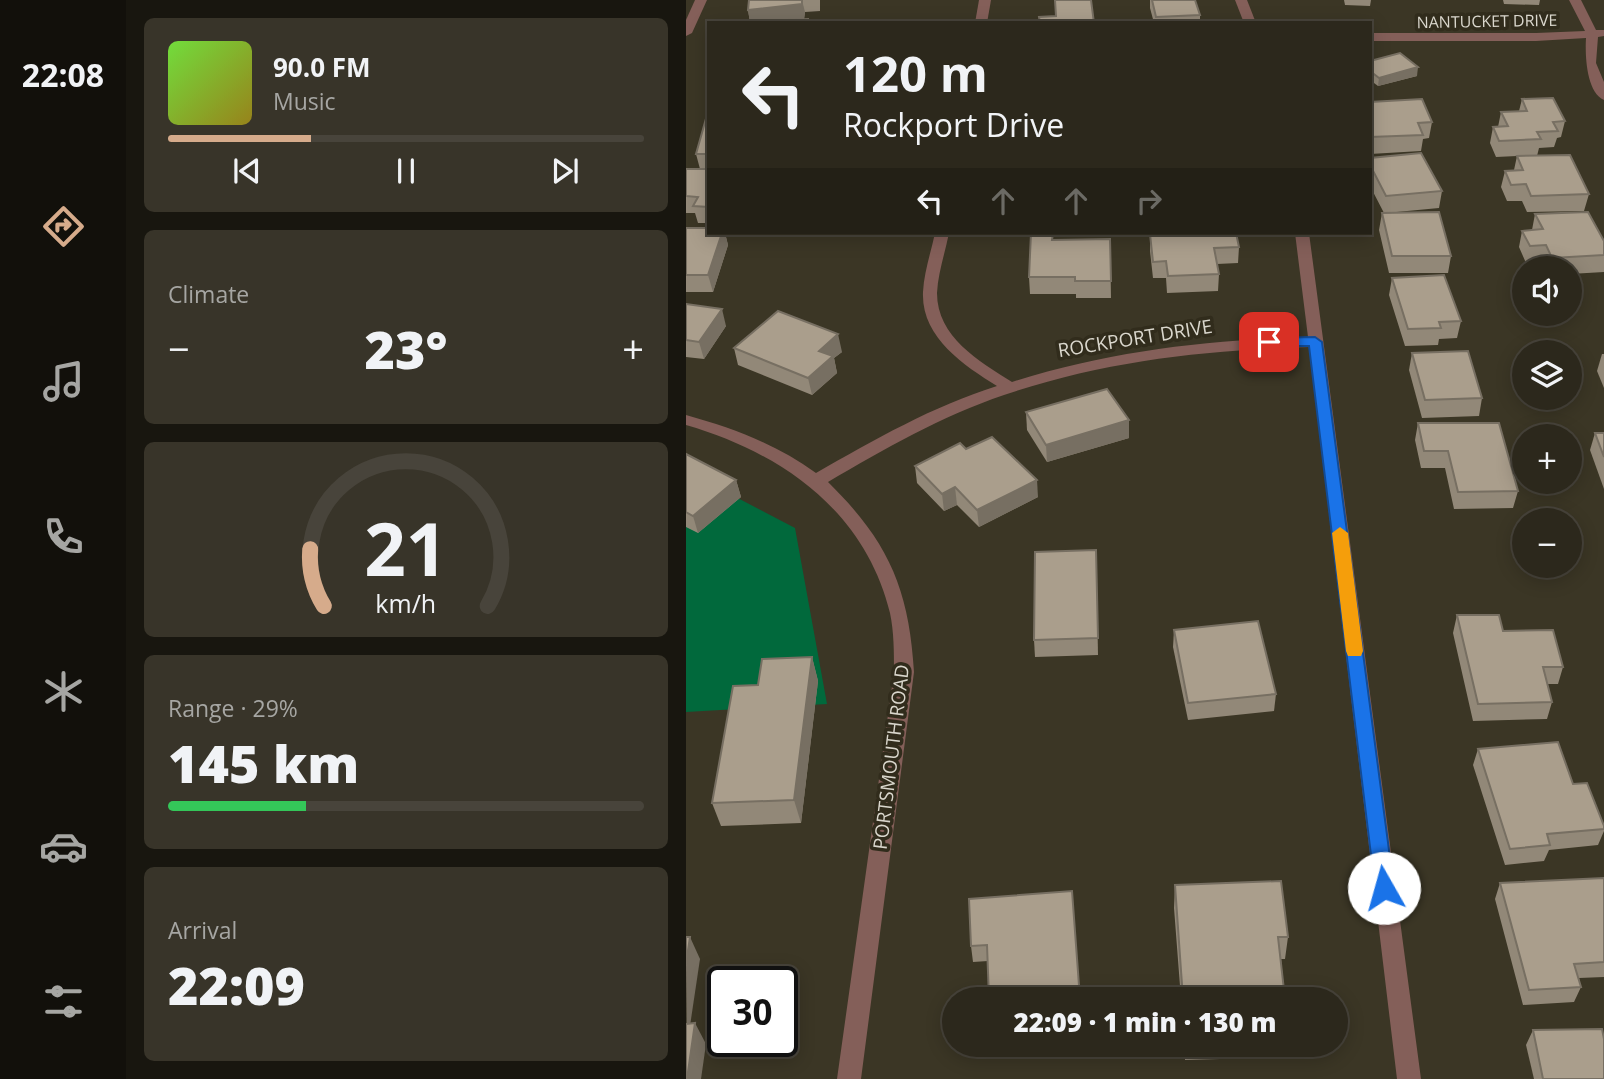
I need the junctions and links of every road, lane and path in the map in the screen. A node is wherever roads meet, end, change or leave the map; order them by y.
1 (701, 0) edge
2 (985, 0) edge
3 (1241, 0) edge
4 (1575, 0) edge
5 (981, 21) edge
6 (1249, 21) edge
7 (686, 33) edge
8 (1598, 34) edge
9 (1372, 37) edge
10 (1604, 96) edge
11 (942, 235) edge
12 (1302, 235) edge
13 (1315, 342) junction
14 (1008, 386) junction
15 (686, 420) edge
16 (818, 480) junction
17 (849, 1079) edge
18 (1409, 1079) edge

1 - 7 street
2 - 5 street
3 - 6 street
4 - 8 street
8 - 9 street, NANTUCKET DRIVE
8 - 10 street
11 - 14 street
12 - 13 street
13 - 14 street, ROCKPORT DRIVE
13 - 18 street
14 - 16 street, ROCKPORT DRIVE
15 - 16 street, PORTSMOUTH ROAD
16 - 17 street, PORTSMOUTH ROAD

